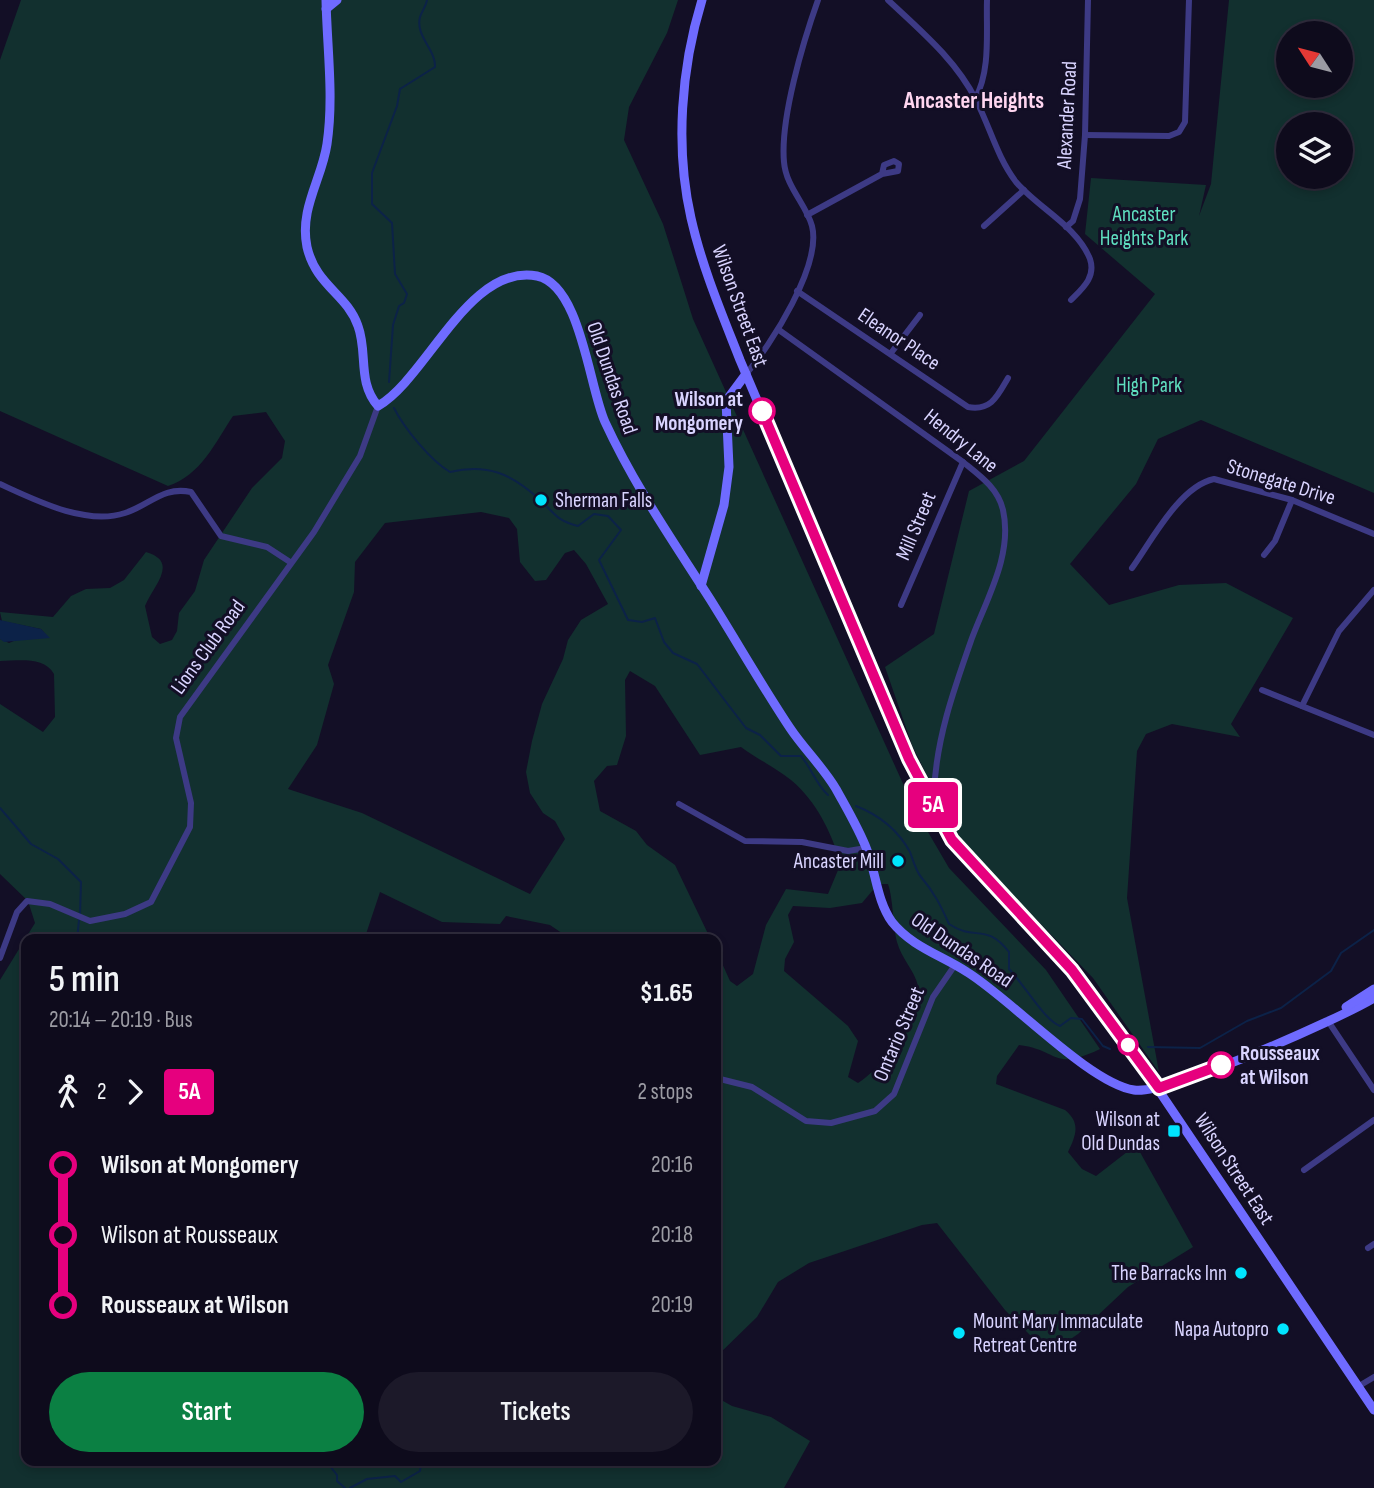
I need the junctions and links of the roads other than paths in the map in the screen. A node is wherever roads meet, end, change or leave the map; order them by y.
1 (337, 0) edge
2 (702, 0) edge
3 (817, 0) edge
4 (888, 0) edge
5 (987, 0) edge
6 (1088, 0) edge
7 (1189, 0) edge
8 (326, 4) edge
9 (975, 99) junction
10 (1085, 135) junction
11 (882, 174) dead end
12 (1024, 190) junction
13 (807, 215) junction
14 (984, 226) dead end
15 (1066, 227) junction
16 (797, 291) junction
17 (1071, 300) dead end
18 (920, 315) dead end
19 (779, 330) junction
20 (891, 354) junction
21 (746, 374) junction
22 (1008, 378) dead end
23 (385, 402) junction
24 (963, 462) junction
25 (0, 484) edge
26 (1292, 499) junction
27 (1374, 534) edge
28 (1264, 555) dead end
29 (290, 562) junction
30 (1132, 568) dead end
31 (701, 586) junction
32 (1374, 590) edge
33 (901, 605) dead end
34 (1262, 690) dead end
35 (1302, 706) junction
36 (1374, 735) edge
37 (929, 798) junction
38 (679, 804) dead end
39 (866, 848) junction
40 (0, 958) edge
41 (955, 965) junction
42 (1374, 989) edge
43 (1374, 998) edge
44 (1328, 1021) junction
45 (721, 1079) edge
46 (1159, 1088) junction
47 (1374, 1090) edge
48 (1374, 1121) edge
49 (1304, 1170) dead end
50 (1374, 1377) edge
51 (1359, 1386) junction
52 (1374, 1410) edge

1 - 8 street
2 - 21 street, Wilson Street East
3 - 13 street
4 - 9 street
5 - 9 street
6 - 10 street, Alexander Road
7 - 10 street
8 - 23 street
9 - 12 street
10 - 15 street, Alexander Road
11 - 13 street
12 - 14 street
12 - 15 street
13 - 16 street
15 - 17 street
16 - 19 street
16 - 20 street, Eleanor Place
18 - 20 street
19 - 21 street
19 - 24 street, Hendry Lane
20 - 22 street, Eleanor Place
21 - 31 street
21 - 37 street, Wilson Street East
23 - 29 street, Lions Club Road
23 - 31 street, Old Dundas Road
24 - 33 street, Mill Street
24 - 37 street, Hendry Lane
25 - 29 street
26 - 27 street, Stonegate Drive
26 - 28 street
26 - 30 street, Stonegate Drive
29 - 40 street, Lions Club Road
31 - 39 street, Old Dundas Road
32 - 35 street
34 - 35 street
35 - 36 street
37 - 46 street, Wilson Street East
38 - 39 street
39 - 41 street, Old Dundas Road
41 - 45 street, Ontario Street
41 - 46 street, Old Dundas Road
42 - 44 street
43 - 44 street
44 - 46 street
44 - 47 street
46 - 51 street, Wilson Street East
48 - 49 street
50 - 51 street
51 - 52 street, Wilson Street East

